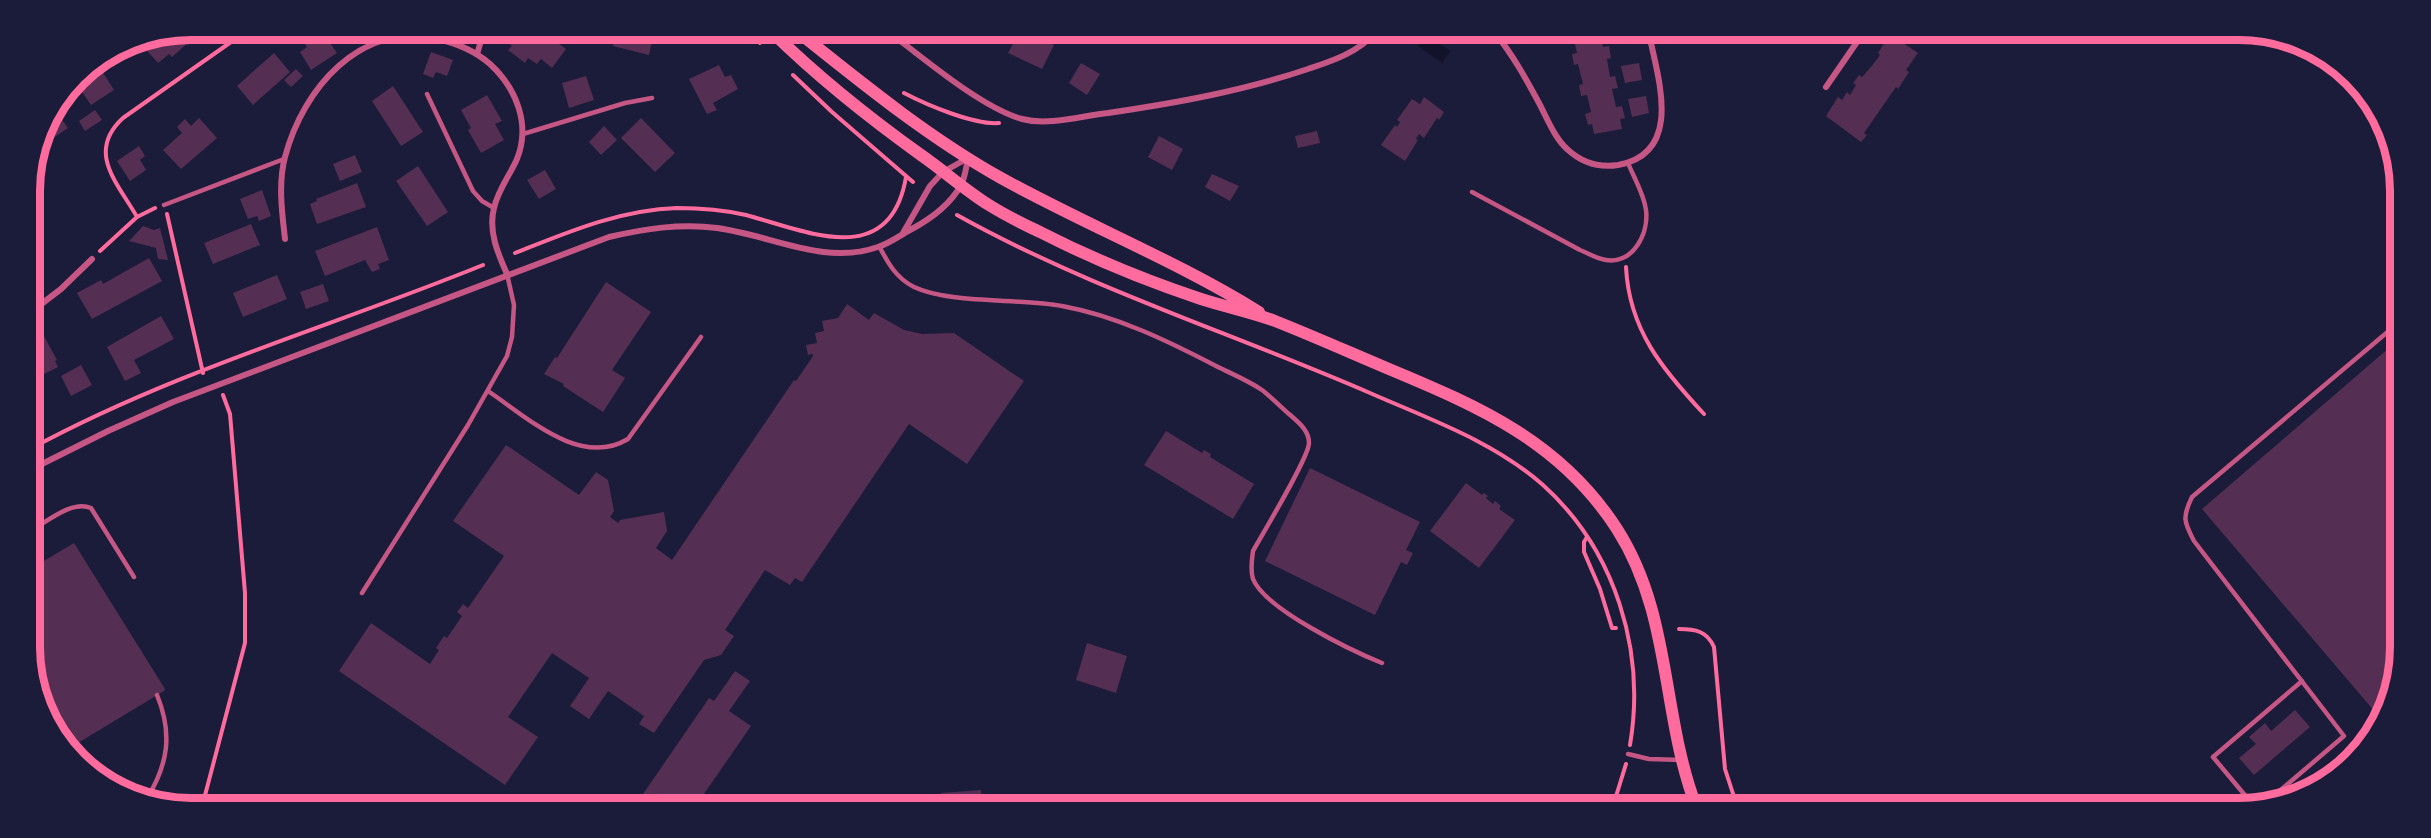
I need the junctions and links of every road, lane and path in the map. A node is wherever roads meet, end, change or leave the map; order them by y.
1 (234, 40) edge
2 (383, 40) edge
3 (441, 40) edge
4 (481, 40) edge
5 (756, 40) edge
6 (781, 40) edge
7 (808, 40) edge
8 (900, 40) edge
9 (1368, 40) edge
10 (1500, 40) edge
11 (1649, 40) edge
12 (1857, 40) edge
13 (762, 45) dead end
14 (477, 54) junction
15 (785, 68) dead end
16 (1826, 87) dead end
17 (904, 93) dead end
18 (427, 94) dead end
19 (652, 98) dead end
20 (1020, 118) junction
21 (523, 134) junction
22 (284, 159) junction
23 (968, 159) junction
24 (1628, 163) junction
25 (943, 172) junction
26 (913, 182) dead end
27 (961, 185) junction
28 (1472, 192) dead end
29 (164, 205) junction
30 (494, 208) junction
31 (957, 215) dead end
32 (137, 217) junction
33 (902, 234) junction
34 (285, 239) dead end
35 (879, 246) junction
36 (1626, 257) junction
37 (92, 259) joint
38 (483, 265) dead end
39 (507, 274) junction
40 (41, 305) edge
41 (1272, 320) junction
42 (2390, 330) edge
43 (700, 337) dead end
44 (202, 372) junction
45 (488, 391) junction
46 (223, 395) dead end
47 (1704, 414) dead end
48 (40, 444) edge
49 (40, 465) edge
50 (40, 525) edge
51 (1587, 537) junction
52 (134, 577) dead end
53 (362, 593) dead end
54 (1616, 628) dead end
55 (1679, 628) dead end
56 (1382, 663) dead end
57 (2302, 681) junction
58 (157, 695) dead end
59 (1628, 754) junction
60 (1682, 760) junction
61 (151, 791) edge
62 (2277, 793) edge
63 (1616, 797) edge
64 (1693, 797) edge
65 (1734, 797) edge
66 (2247, 797) edge
67 (204, 798) edge

1 - 32 path
2 - 22 street
3 - 14 street
4 - 14 street
5 - 13 path
6 - 25 main road
7 - 23 main road
8 - 20 street
9 - 20 street
10 - 24 street
11 - 24 street
12 - 16 street
14 - 21 street
15 - 26 path
17 - 20 path
18 - 30 lane
19 - 21 lane
21 - 30 street
22 - 29 lane
22 - 34 street
23 - 25 street
23 - 27 street
23 - 41 main road
24 - 36 lane
25 - 27 main road
25 - 33 street
27 - 33 street
27 - 41 main road
28 - 36 lane
29 - 32 path
29 - 44 path
30 - 39 street
31 - 51 path
32 - 37 path
33 - 35 street
35 - 39 street
35 - 56 lane
36 - 47 path
37 - 40 street
38 - 44 path
39 - 45 lane
39 - 49 street
41 - 60 main road
42 - 57 lane
43 - 45 lane
44 - 48 path
45 - 53 lane
46 - 67 path
50 - 52 lane
51 - 54 path
51 - 59 path
55 - 65 path
57 - 62 lane
57 - 66 lane
58 - 61 lane
59 - 60 lane
59 - 63 path
60 - 64 main road

